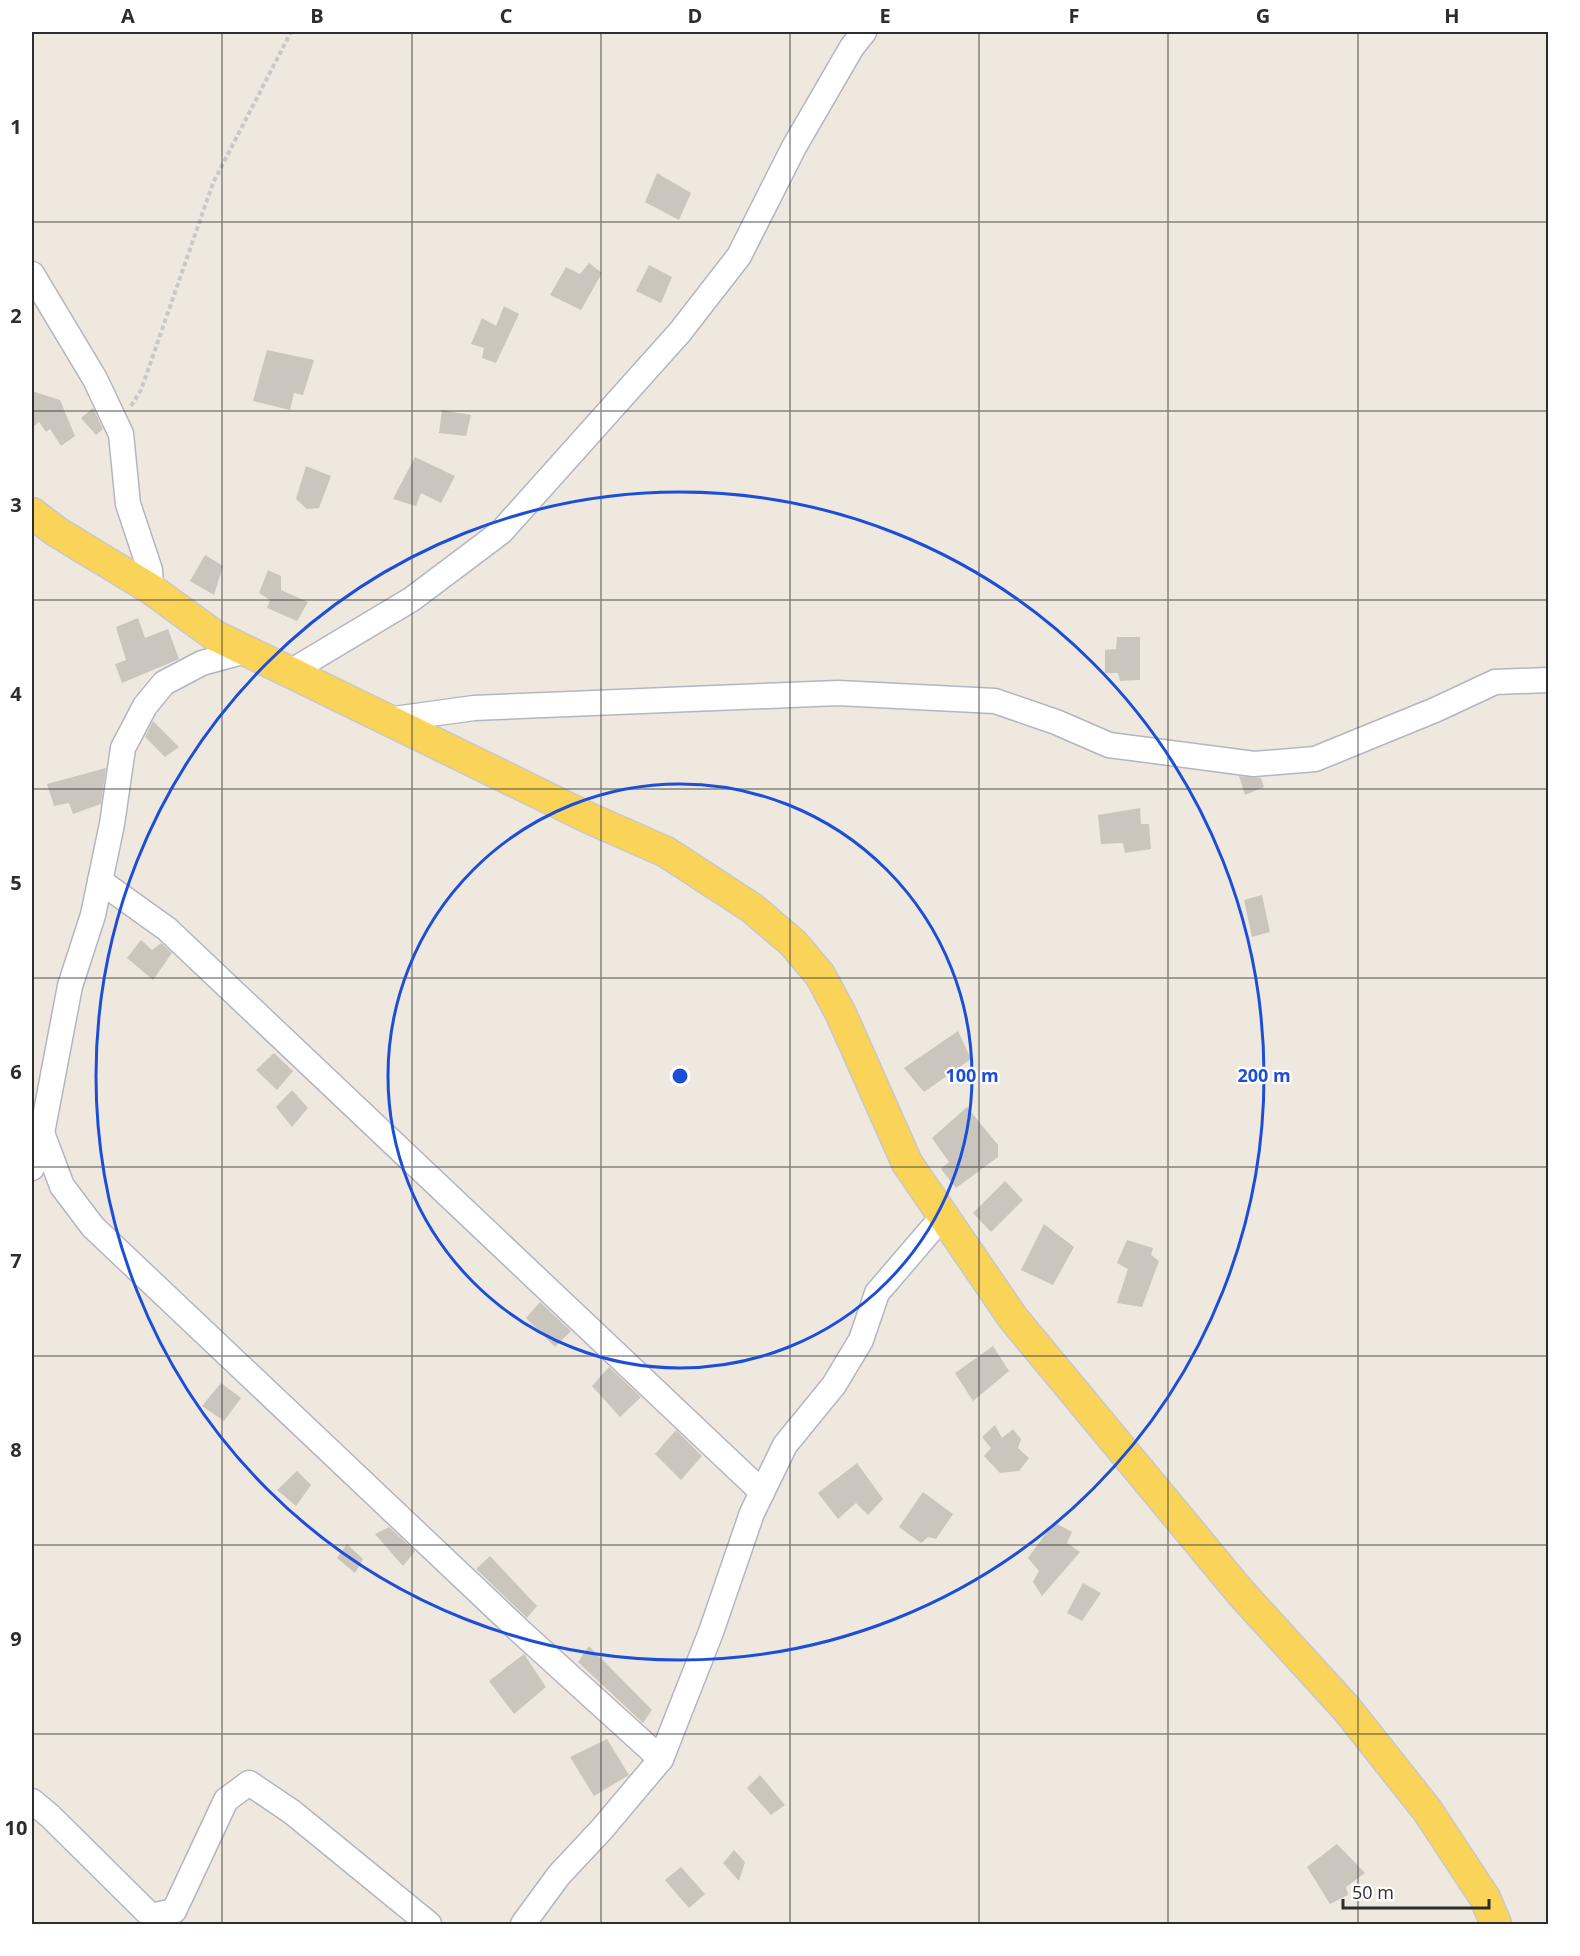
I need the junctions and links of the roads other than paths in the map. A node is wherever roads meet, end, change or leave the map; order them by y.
1 (864, 32) edge
2 (32, 274) edge
3 (32, 513) edge
4 (151, 589) junction
5 (246, 651) junction
6 (290, 672) junction
7 (1548, 680) edge
8 (387, 720) junction
9 (100, 881) junction
10 (42, 1133) junction
11 (32, 1168) edge
12 (943, 1216) junction
13 (762, 1492) junction
14 (661, 1759) junction
15 (32, 1802) edge
16 (429, 1924) edge
17 (523, 1924) edge
18 (1496, 1924) edge

1 - 6 street
2 - 4 street
3 - 4 main road
4 - 5 main road
5 - 6 main road
5 - 9 street
6 - 8 main road
7 - 8 street
8 - 12 main road
9 - 10 street
9 - 13 street
10 - 11 street
10 - 14 street
12 - 13 street
12 - 18 main road
13 - 14 street
14 - 17 street
15 - 16 street

